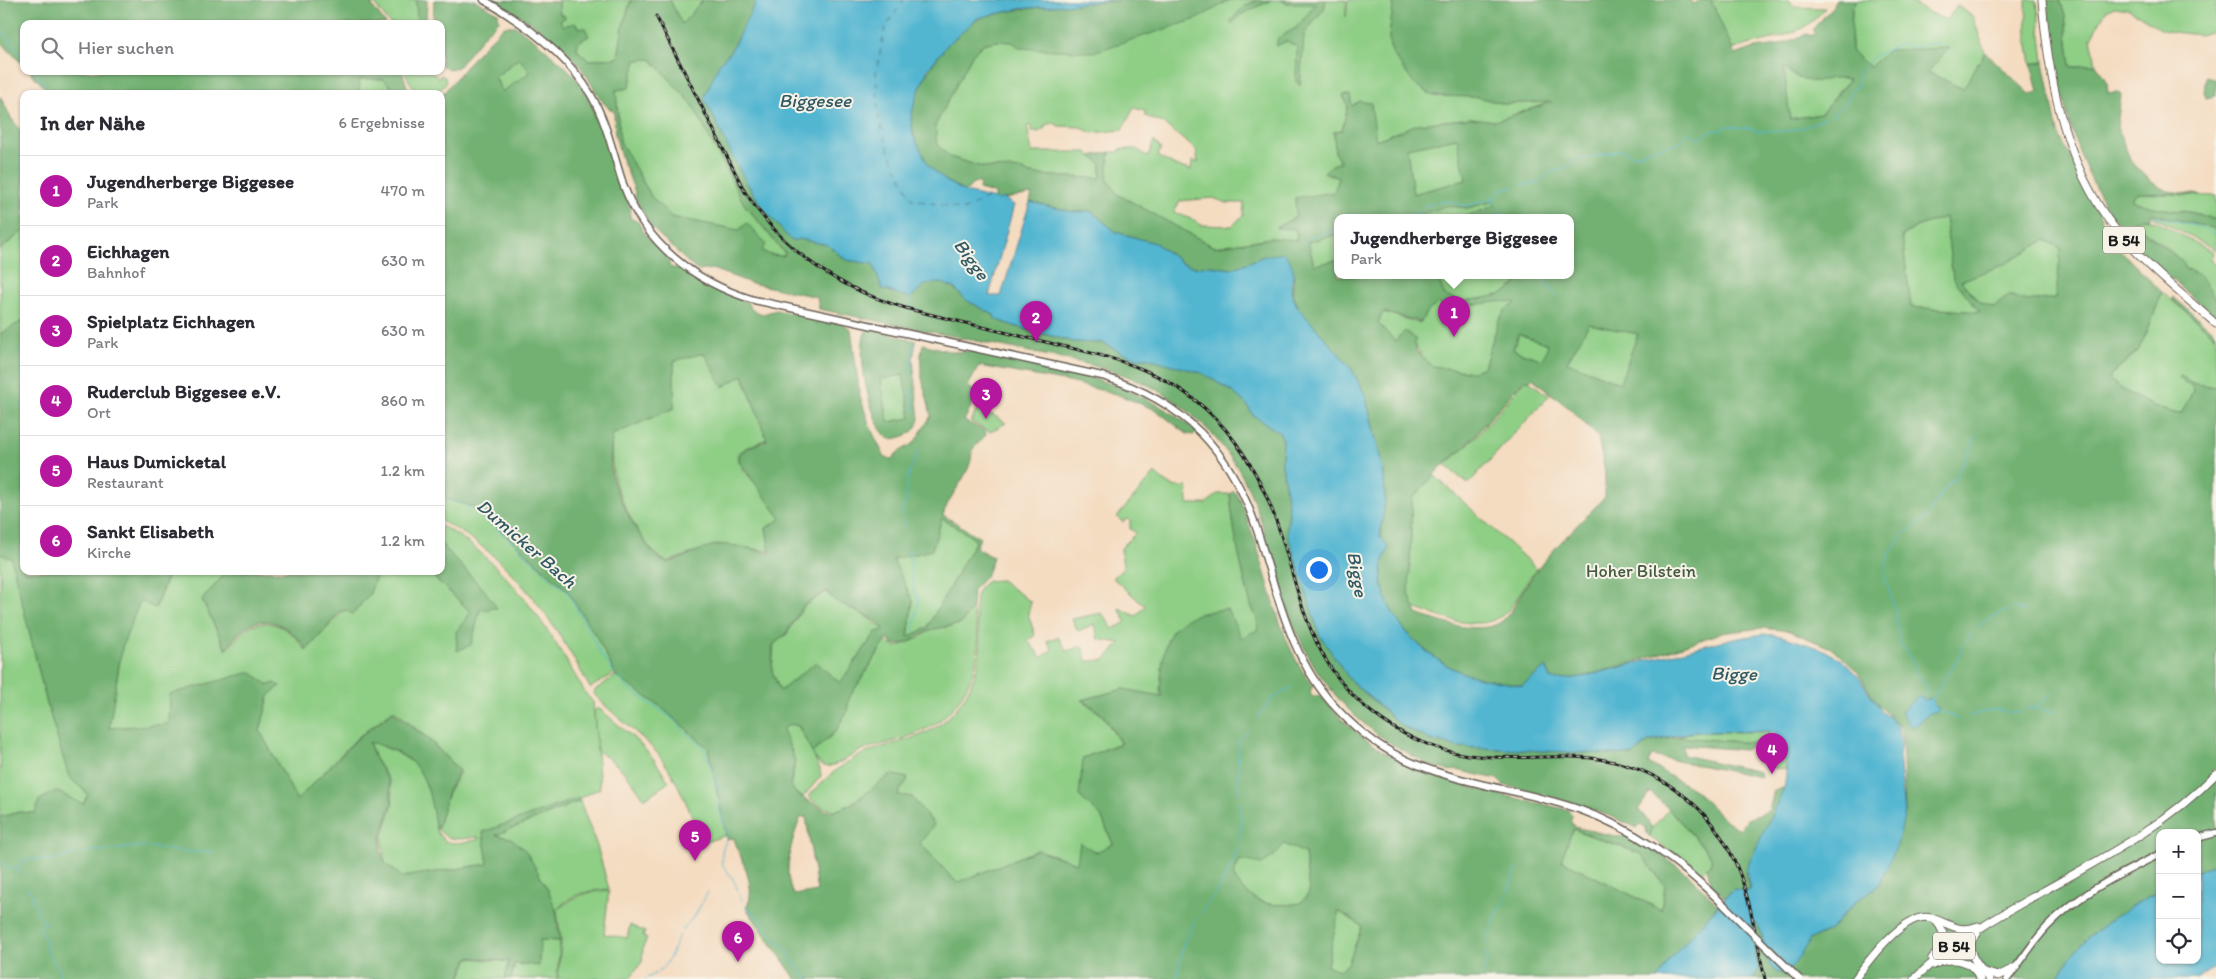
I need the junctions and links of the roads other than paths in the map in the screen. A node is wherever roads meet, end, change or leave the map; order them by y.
1 (484, 0) edge
2 (2042, 0) edge
3 (2216, 324) edge
4 (2216, 774) edge
5 (2216, 833) edge
6 (2201, 837) edge
7 (2156, 856) edge
8 (1936, 921) junction
9 (1986, 924) junction
10 (2016, 967) junction
11 (1924, 969) junction
12 (1982, 975) edge
13 (1799, 979) edge
14 (1855, 979) edge
15 (1914, 979) edge
16 (1989, 979) edge
17 (2007, 979) edge

1 - 13 main road, bridge
2 - 3 main road, B 54
4 - 9 main road, B 54
5 - 6 main road
7 - 10 main road
8 - 9 main road
8 - 11 main road
8 - 14 main road
9 - 11 main road, B 54
9 - 12 main road
10 - 12 main road
10 - 17 main road
11 - 12 main road
11 - 15 main road, B 54
12 - 16 main road

